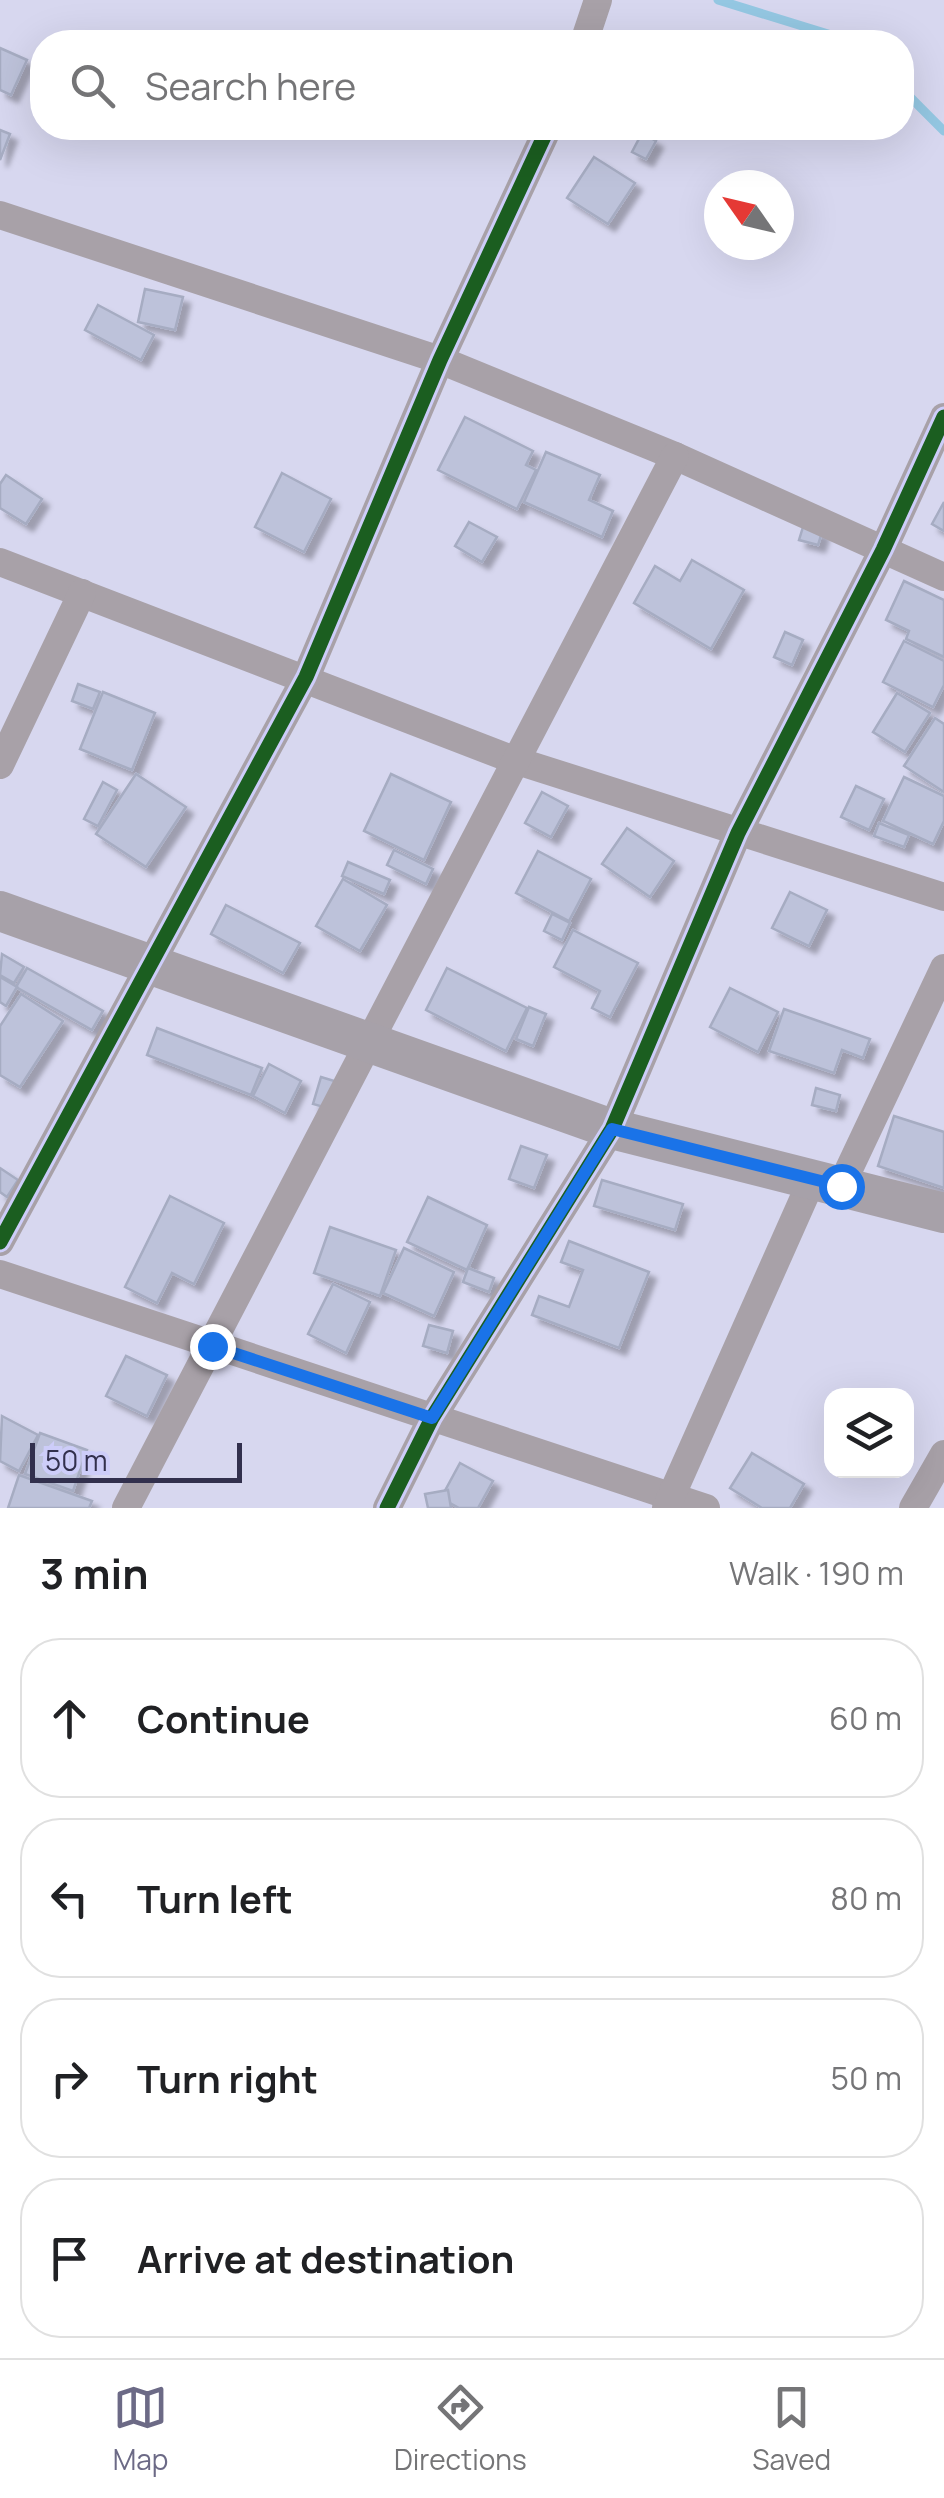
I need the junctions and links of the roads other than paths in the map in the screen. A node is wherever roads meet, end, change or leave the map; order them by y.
1 (598, 0) edge
2 (588, 30) edge
3 (542, 140) edge
4 (0, 215) edge
5 (440, 360) junction
6 (944, 417) edge
7 (675, 456) junction
8 (883, 550) junction
9 (0, 562) edge
10 (944, 577) edge
11 (82, 593) junction
12 (306, 677) junction
13 (514, 760) junction
14 (0, 765) edge
15 (738, 833) junction
16 (944, 896) edge
17 (0, 911) edge
18 (151, 964) junction
19 (944, 968) edge
20 (370, 1041) junction
21 (612, 1129) junction
22 (826, 1184) junction
23 (944, 1214) edge
24 (0, 1242) edge
25 (0, 1274) edge
26 (212, 1346) junction
27 (432, 1418) junction
28 (944, 1454) edge
29 (669, 1502) edge
30 (126, 1508) edge
31 (387, 1508) edge
32 (706, 1508) edge
33 (914, 1508) edge

1 - 2 street
3 - 5 street
4 - 5 street
5 - 7 street
5 - 12 street
6 - 8 street
7 - 8 street
7 - 13 street
8 - 10 street
8 - 15 street
9 - 11 street
11 - 12 street
11 - 14 street
12 - 13 street
12 - 18 street
13 - 15 street
13 - 20 street
15 - 16 street
15 - 21 street
17 - 18 street
18 - 20 street
18 - 24 street
19 - 22 street
20 - 21 street
20 - 26 street
21 - 22 street
21 - 27 street
22 - 23 street
22 - 29 street
25 - 26 street
26 - 27 street
26 - 30 street
27 - 29 street
27 - 31 street
28 - 33 street
29 - 32 street

